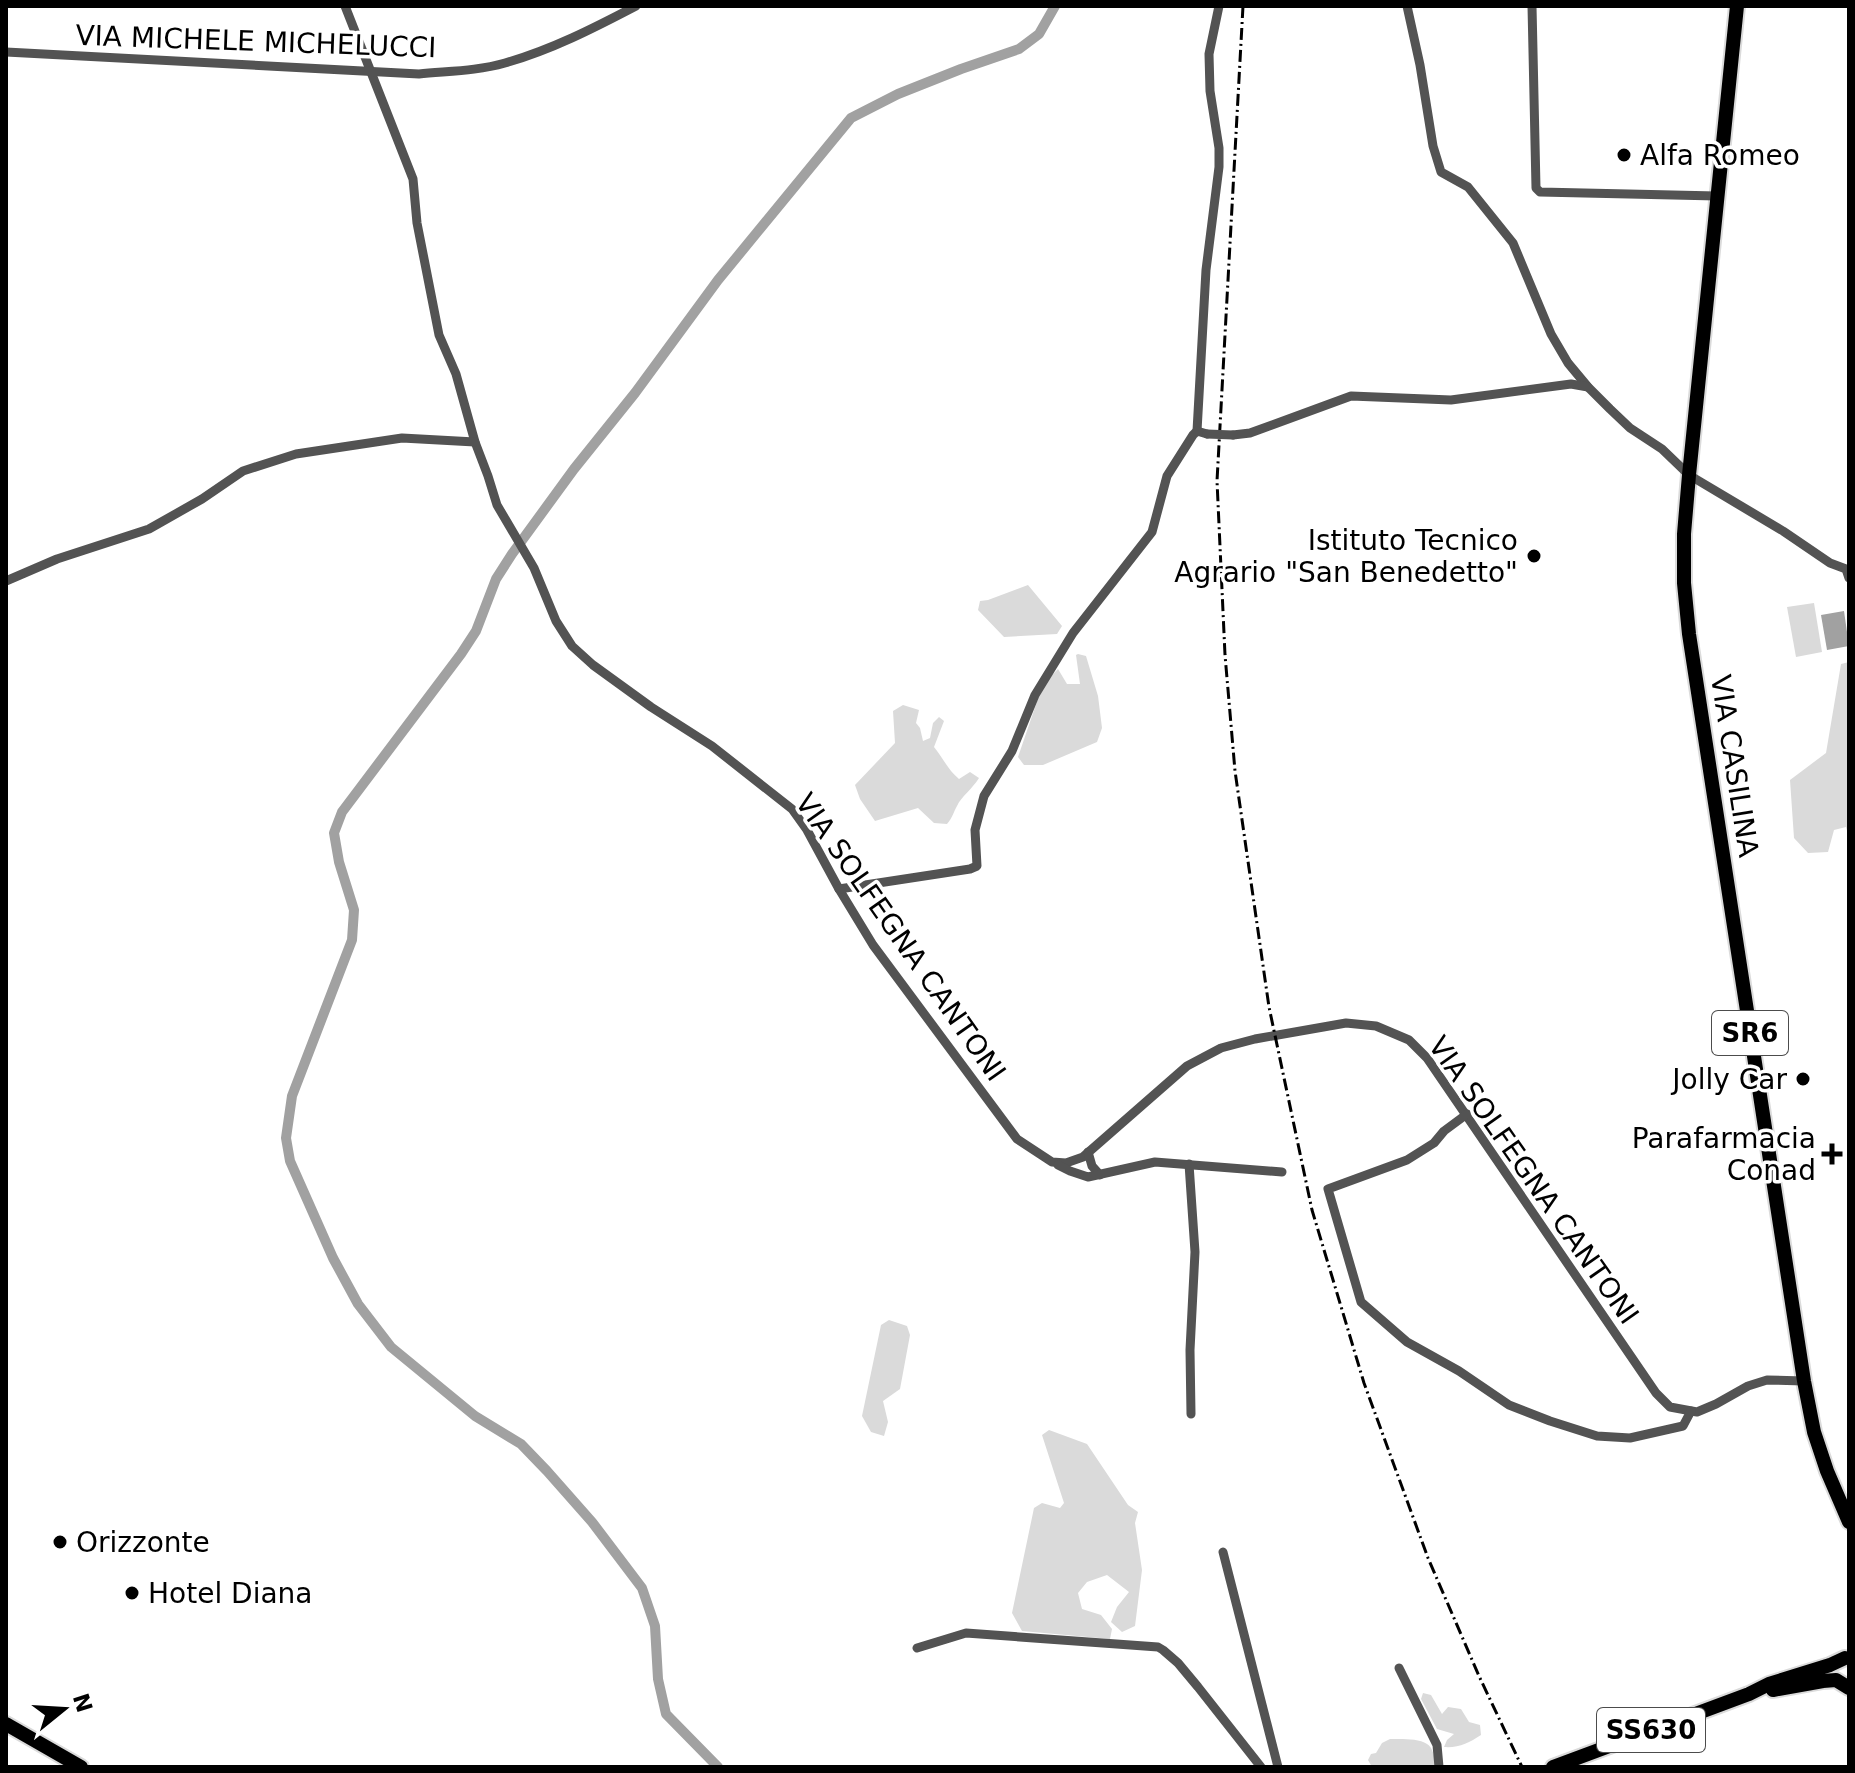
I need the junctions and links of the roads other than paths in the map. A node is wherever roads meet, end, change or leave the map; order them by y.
1 (345, 6) edge
2 (636, 6) edge
3 (1219, 6) edge
4 (1407, 6) edge
5 (1532, 6) edge
6 (1737, 6) edge
7 (6, 52) edge
8 (371, 73) junction
9 (1717, 196) junction
10 (1588, 387) junction
11 (1202, 433) junction
12 (475, 442) junction
13 (1689, 475) junction
14 (1848, 570) edge
15 (6, 581) edge
16 (839, 889) junction
17 (1467, 1114) junction
18 (1088, 1152) junction
19 (1052, 1162) junction
20 (1189, 1164) junction
21 (1282, 1172) dead end
22 (1100, 1175) junction
23 (1804, 1381) junction
24 (1691, 1411) junction
25 (1191, 1414) dead end
26 (1849, 1522) edge
27 (1223, 1552) dead end
28 (917, 1648) dead end
29 (1847, 1653) edge
30 (1399, 1668) dead end
31 (1849, 1686) edge
32 (1749, 1694) junction
33 (6, 1724) edge
34 (81, 1767) edge
35 (1261, 1767) edge
36 (1278, 1767) edge
37 (1439, 1767) edge
38 (1553, 1767) edge

1 - 8 street, VIA SOLFEGNA CANTONI
2 - 8 street, VIA MICHELE MICHELUCCI
3 - 11 street
4 - 10 street
5 - 9 street
6 - 9 main road, VIA CASILINA / SR6
7 - 8 street, VIA MICHELE MICHELUCCI
8 - 12 street, VIA SOLFEGNA CANTONI
9 - 13 main road, VIA CASILINA / SR6
10 - 11 street, bridge
10 - 13 street
11 - 16 street
12 - 15 street
12 - 16 street, VIA SOLFEGNA CANTONI
13 - 14 street
13 - 23 main road, VIA CASILINA / SR6
16 - 19 street, VIA SOLFEGNA CANTONI
17 - 18 street, VIA SOLFEGNA CANTONI
17 - 24 street, VIA SOLFEGNA CANTONI
17 - 24 street
18 - 19 street, VIA SOLFEGNA CANTONI
18 - 22 street
19 - 22 street
20 - 21 street
20 - 22 street
20 - 25 street
23 - 24 street
23 - 26 main road, VIA CASILINA / SR6
27 - 36 street
28 - 35 street
29 - 31 main road
29 - 32 main road, SS630
30 - 37 street
31 - 32 main road, SS630
32 - 38 main road, SS630
33 - 34 main road

